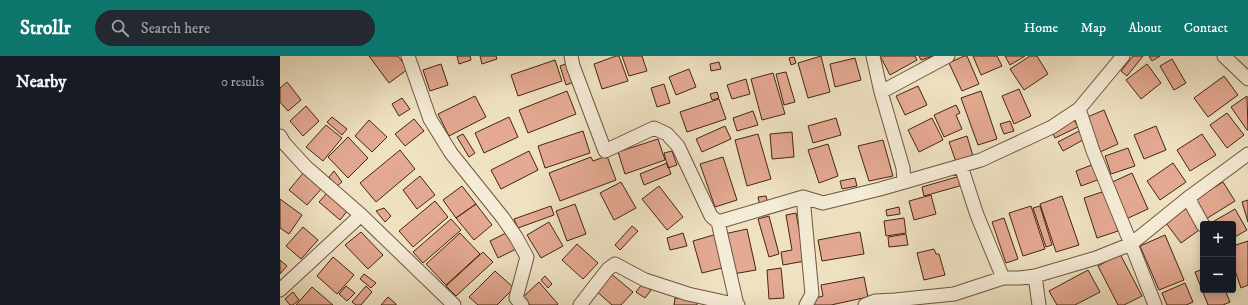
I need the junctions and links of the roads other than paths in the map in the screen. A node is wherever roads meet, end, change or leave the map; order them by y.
1 (408, 56) edge
2 (570, 56) edge
3 (873, 56) edge
4 (948, 56) edge
5 (1123, 56) edge
6 (1224, 56) edge
7 (1248, 79) edge
8 (881, 92) junction
9 (1079, 109) junction
10 (280, 136) edge
11 (1248, 154) edge
12 (961, 166) junction
13 (904, 182) junction
14 (803, 197) junction
15 (1188, 198) junction
16 (822, 203) junction
17 (360, 216) junction
18 (805, 220) junction
19 (1201, 221) edge
20 (718, 222) junction
21 (1132, 244) junction
22 (1035, 276) junction
23 (1002, 278) junction
24 (280, 290) edge
25 (453, 304) edge
26 (522, 305) edge
27 (580, 305) edge
28 (738, 305) edge
29 (806, 305) edge
30 (865, 305) edge
31 (1039, 305) edge
32 (1155, 305) edge

1 - 26 street
2 - 20 street
3 - 8 street
4 - 8 street
5 - 9 street
6 - 7 street
8 - 13 street
9 - 12 street
9 - 21 street
10 - 17 street
11 - 15 street
12 - 13 street
12 - 23 street
13 - 16 street
14 - 16 street
14 - 18 street
14 - 20 street
15 - 19 street
15 - 21 street
16 - 18 street
17 - 24 street
17 - 25 street
18 - 29 street
20 - 28 street
21 - 22 street
21 - 32 street
22 - 23 street
22 - 31 street
23 - 30 street
27 - 28 street

